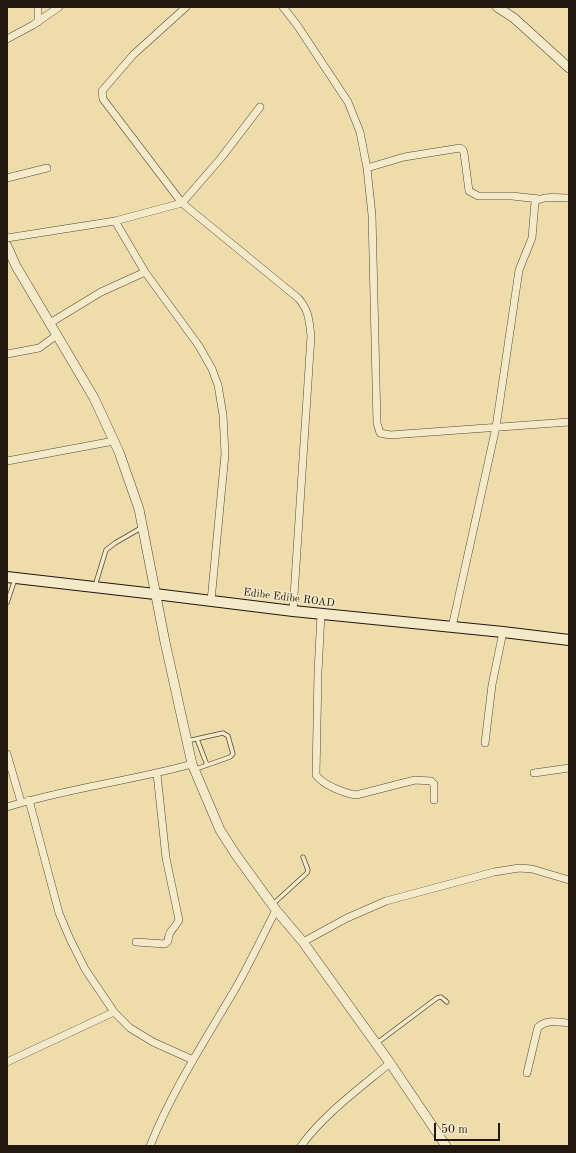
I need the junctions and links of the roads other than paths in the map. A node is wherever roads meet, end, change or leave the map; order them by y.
1 (38, 7) edge
2 (59, 7) edge
3 (186, 7) edge
4 (283, 7) edge
5 (497, 7) edge
6 (38, 22) junction
7 (7, 39) edge
8 (569, 68) edge
9 (260, 107) dead end
10 (47, 168) dead end
11 (367, 168) junction
12 (7, 178) edge
13 (569, 198) edge
14 (539, 199) junction
15 (182, 203) junction
16 (115, 221) junction
17 (7, 238) edge
18 (7, 246) edge
19 (145, 272) junction
20 (50, 323) junction
21 (57, 335) junction
22 (7, 354) edge
23 (569, 422) edge
24 (496, 427) junction
25 (114, 441) junction
26 (7, 461) edge
27 (142, 528) junction
28 (11, 578) edge
29 (95, 587) junction
30 (155, 594) junction
31 (211, 601) junction
32 (7, 603) edge
33 (293, 611) junction
34 (321, 614) junction
35 (452, 626) junction
36 (503, 632) junction
37 (569, 640) edge
38 (197, 739) junction
39 (187, 741) junction
40 (485, 743) dead end
41 (7, 754) edge
42 (207, 765) junction
43 (194, 767) junction
44 (569, 768) edge
45 (534, 773) dead end
46 (157, 774) junction
47 (29, 800) junction
48 (434, 800) dead end
49 (21, 802) junction
50 (7, 806) edge
51 (303, 857) dead end
52 (569, 880) edge
53 (274, 908) junction
54 (136, 942) dead end
55 (303, 942) junction
56 (447, 1002) dead end
57 (114, 1012) junction
58 (569, 1023) edge
59 (376, 1044) junction
60 (193, 1060) junction
61 (7, 1062) edge
62 (390, 1063) junction
63 (527, 1073) dead end
64 (150, 1146) edge
65 (301, 1146) edge
66 (446, 1146) edge

1 - 6 street
2 - 6 street
3 - 15 street
4 - 11 street
5 - 8 street
6 - 7 street
9 - 15 street
10 - 12 street
11 - 14 street
11 - 24 street
13 - 14 street
14 - 24 street
15 - 16 street
15 - 33 street
16 - 17 street
16 - 19 street
18 - 20 street
19 - 20 street
19 - 31 street
20 - 21 street
21 - 22 street
21 - 25 street
23 - 24 street
24 - 35 street
25 - 26 street
25 - 27 street
27 - 29 lane
27 - 30 street
28 - 29 main road, Edibe Edibe ROAD
28 - 32 lane
29 - 30 main road, Edibe Edibe ROAD
30 - 31 main road, Edibe Edibe ROAD
30 - 39 street
31 - 33 main road, Edibe Edibe ROAD
33 - 34 main road, Edibe Edibe ROAD
34 - 35 main road, Edibe Edibe ROAD
34 - 48 street
35 - 36 main road, Edibe Edibe ROAD
36 - 37 main road, Edibe Edibe ROAD
36 - 40 street
38 - 39 lane
38 - 42 lane
38 - 42 lane
39 - 43 street
41 - 49 street
42 - 43 lane
43 - 46 street
43 - 53 street
44 - 45 street
46 - 47 street
46 - 54 street
47 - 49 street
47 - 57 street
49 - 50 street
51 - 53 lane
52 - 55 street
53 - 55 street
53 - 60 street
55 - 59 street
56 - 59 lane
57 - 60 street
57 - 61 street
58 - 63 street
59 - 62 street
60 - 64 street
62 - 65 street
62 - 66 street

